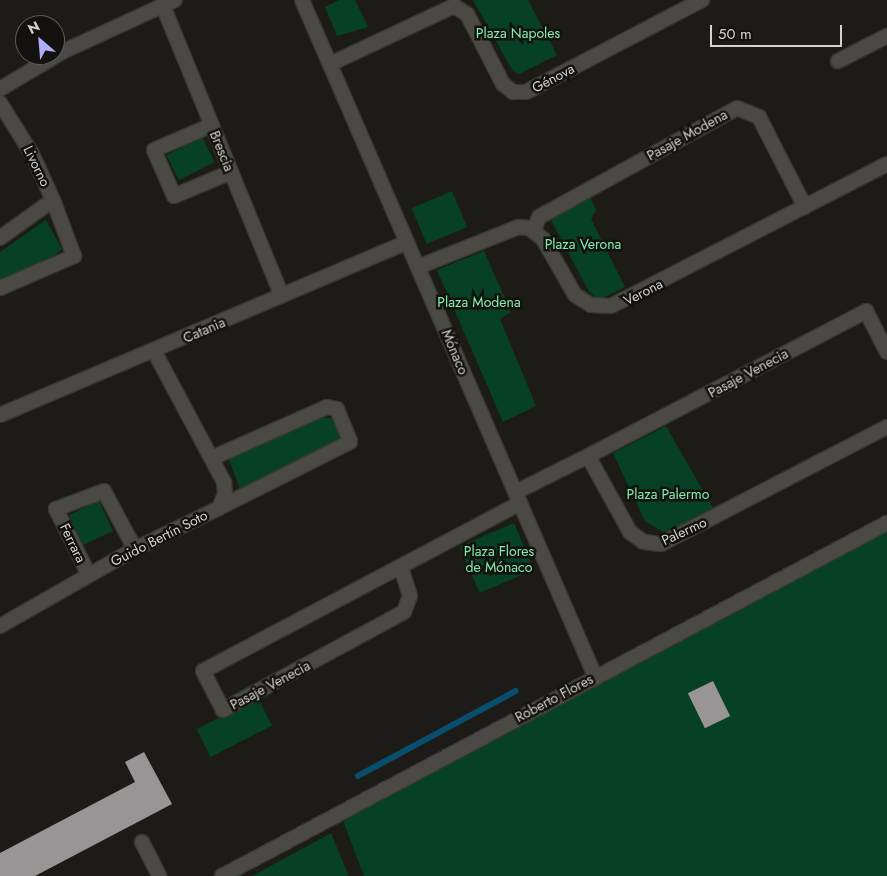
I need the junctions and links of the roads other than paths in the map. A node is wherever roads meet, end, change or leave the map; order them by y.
1 (302, 0) edge
2 (696, 1) edge
3 (169, 3) edge
4 (456, 3) edge
5 (886, 40) edge
6 (838, 61) dead end
7 (330, 64) junction
8 (0, 88) edge
9 (0, 104) edge
10 (212, 125) junction
11 (887, 164) edge
12 (231, 172) junction
13 (53, 200) junction
14 (805, 207) junction
15 (534, 230) junction
16 (0, 238) edge
17 (407, 242) junction
18 (418, 267) junction
19 (0, 288) edge
20 (282, 296) junction
21 (154, 352) junction
22 (887, 352) edge
23 (0, 415) edge
24 (887, 427) edge
25 (588, 456) junction
26 (212, 458) junction
27 (518, 498) junction
28 (219, 508) junction
29 (887, 523) edge
30 (135, 549) junction
31 (400, 568) junction
32 (89, 575) junction
33 (0, 626) edge
34 (595, 676) junction
35 (142, 842) dead end
36 (159, 876) edge
37 (222, 876) edge

1 - 7 street, Mónaco
2 - 4 street, Génova
3 - 8 street
3 - 10 street, Brescia
4 - 7 street, Génova
5 - 6 street
7 - 17 street, Mónaco
9 - 13 street, Livorno
10 - 12 street, Brescia
10 - 12 street
11 - 14 street, Verona
12 - 20 street, Brescia
13 - 16 street, Livorno
13 - 19 street
14 - 15 street, Verona
14 - 15 street, Pasaje Modena
15 - 18 street
17 - 18 street, Mónaco
17 - 20 street, Catania
18 - 27 street, Mónaco
20 - 21 street, Catania
21 - 23 street, Catania
21 - 26 street, Guido Bertín Soto
22 - 25 street, Pasaje Venecia
24 - 25 street, Palermo
25 - 27 street
26 - 28 street, Guido Bertín Soto
26 - 28 street
27 - 31 street, Pasaje Venecia
27 - 34 street, Mónaco
28 - 30 street, Guido Bertín Soto
29 - 34 street, Roberto Flores
30 - 32 street, Guido Bertín Soto
30 - 32 street, Ferrara
31 - 31 street, Pasaje Venecia
32 - 33 street, Guido Bertín Soto
34 - 37 street, Roberto Flores
35 - 36 street

